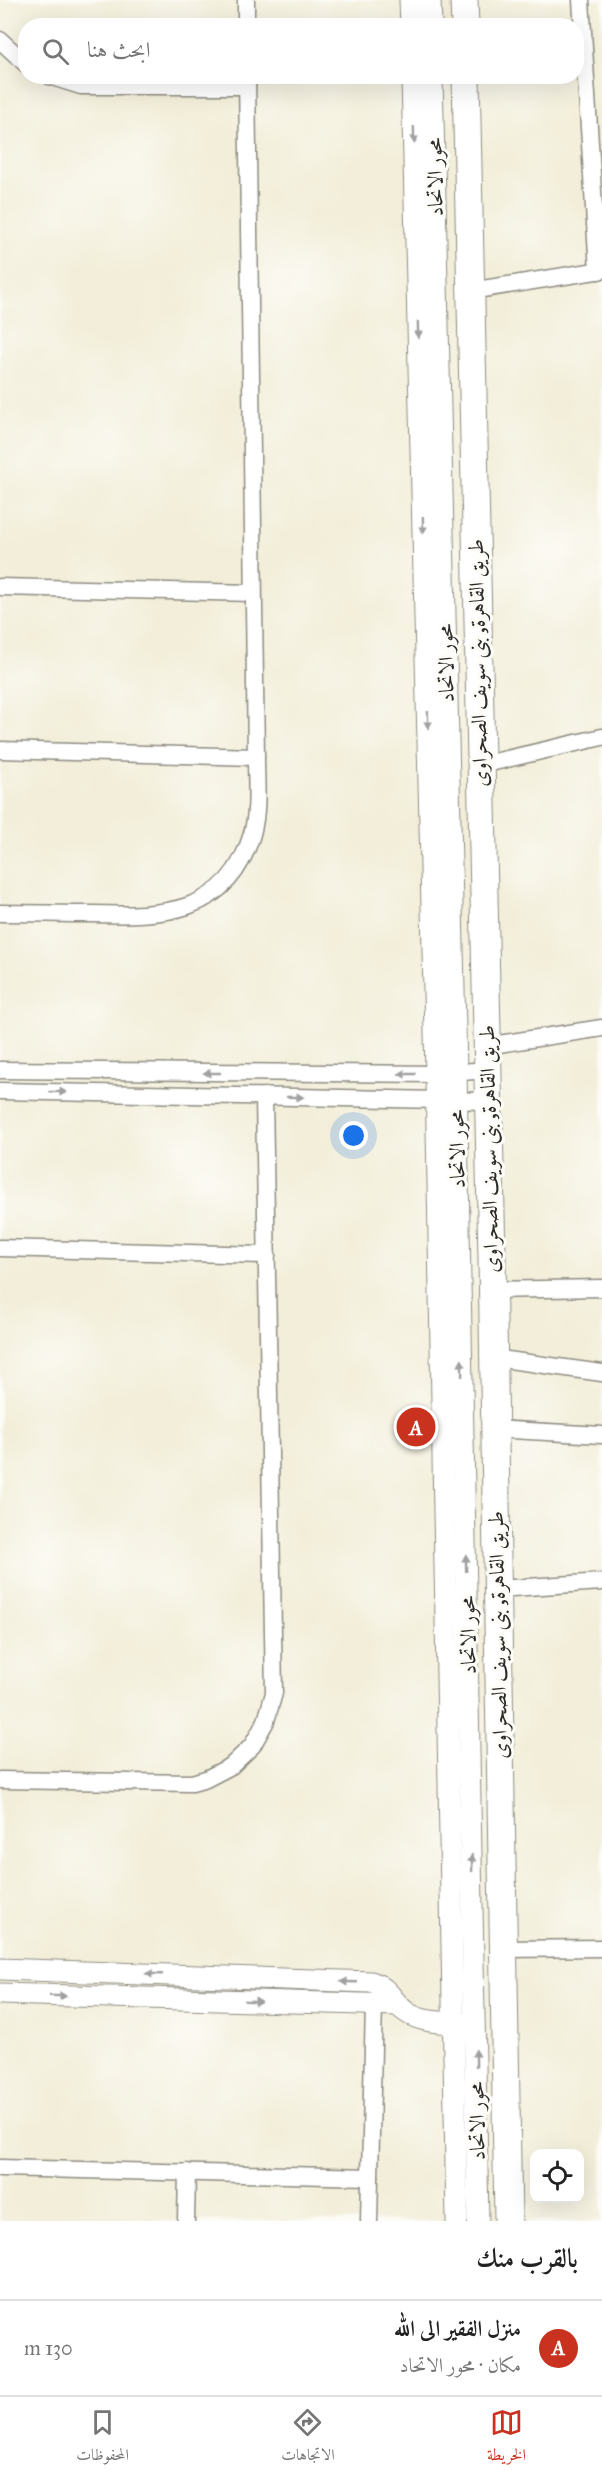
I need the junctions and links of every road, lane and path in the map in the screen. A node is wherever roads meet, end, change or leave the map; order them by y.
1 (246, 0) edge
2 (410, 0) edge
3 (430, 0) edge
4 (464, 0) edge
5 (582, 0) edge
6 (246, 18) edge
7 (411, 18) edge
8 (431, 18) edge
9 (465, 18) edge
10 (582, 18) edge
11 (0, 40) edge
12 (18, 57) edge
13 (584, 79) edge
14 (74, 84) edge
15 (164, 84) edge
16 (247, 84) edge
17 (412, 84) edge
18 (432, 84) edge
19 (466, 84) edge
20 (597, 134) edge
21 (600, 271) edge
22 (470, 291) junction
23 (0, 586) edge
24 (254, 593) junction
25 (602, 737) edge
26 (0, 750) edge
27 (256, 757) junction
28 (481, 765) junction
29 (0, 913) edge
30 (602, 1028) edge
31 (487, 1058) junction
32 (0, 1070) edge
33 (446, 1073) junction
34 (0, 1091) edge
35 (264, 1096) junction
36 (446, 1099) junction
37 (488, 1101) junction
38 (0, 1248) edge
39 (267, 1255) junction
40 (602, 1288) edge
41 (493, 1290) junction
42 (494, 1358) junction
43 (602, 1373) edge
44 (495, 1429) junction
45 (602, 1435) edge
46 (602, 1582) edge
47 (497, 1589) junction
48 (0, 1780) edge
49 (602, 1948) edge
50 (503, 1949) junction
51 (0, 1969) edge
52 (0, 1994) edge
53 (374, 2004) junction
54 (398, 2005) junction
55 (455, 2022) junction
56 (476, 2024) junction
57 (504, 2027) junction
58 (0, 2168) edge
59 (187, 2172) junction
60 (370, 2177) junction
61 (186, 2221) edge
62 (369, 2221) edge
63 (457, 2221) edge
64 (478, 2221) edge
65 (508, 2221) edge

1 - 6 street
2 - 7 street
3 - 8 street
4 - 9 main road
5 - 10 street
11 - 12 street
13 - 20 street
14 - 15 street
16 - 24 street
17 -> 33 street, محور الاتحاد
18 - 33 street, محور الاتحاد
19 - 22 main road, طريق القاهرة, بنى سويف الصحراوى
20 - 21 street
21 - 22 street
22 - 28 main road, طريق القاهرة, بنى سويف الصحراوى
23 - 24 street
24 - 27 street
25 - 28 street
26 - 27 street
27 - 29 street
28 - 31 main road, طريق القاهرة, بنى سويف الصحراوى
30 - 31 street
31 - 33 street
31 - 37 main road, طريق القاهرة, بنى سويف الصحراوى
33 -> 32 street
33 - 36 street, محور الاتحاد
34 -> 35 street
35 -> 36 street
35 - 39 street
36 - 37 street
36 - 55 street, محور الاتحاد
56 -> 36 street, محور الاتحاد
37 - 41 main road, طريق القاهرة, بنى سويف الصحراوى
38 - 39 street
39 - 48 street
40 - 41 street
41 - 42 main road, طريق القاهرة, بنى سويف الصحراوى
42 - 43 street
42 - 44 main road, طريق القاهرة, بنى سويف الصحراوى
44 - 45 street
44 - 47 main road, طريق القاهرة, بنى سويف الصحراوى
46 - 47 street
47 - 50 main road, طريق القاهرة, بنى سويف الصحراوى
49 - 50 street
50 - 57 main road, طريق القاهرة, بنى سويف الصحراوى
54 -> 51 street
52 -> 53 street
53 - 54 street
53 - 60 street
54 - 55 street
55 - 56 street
55 - 63 street, محور الاتحاد
56 - 57 street
64 -> 56 street, محور الاتحاد
57 - 65 main road, طريق القاهرة, بنى سويف الصحراوى
58 - 59 street
59 - 60 street
59 - 61 street
60 - 62 street

